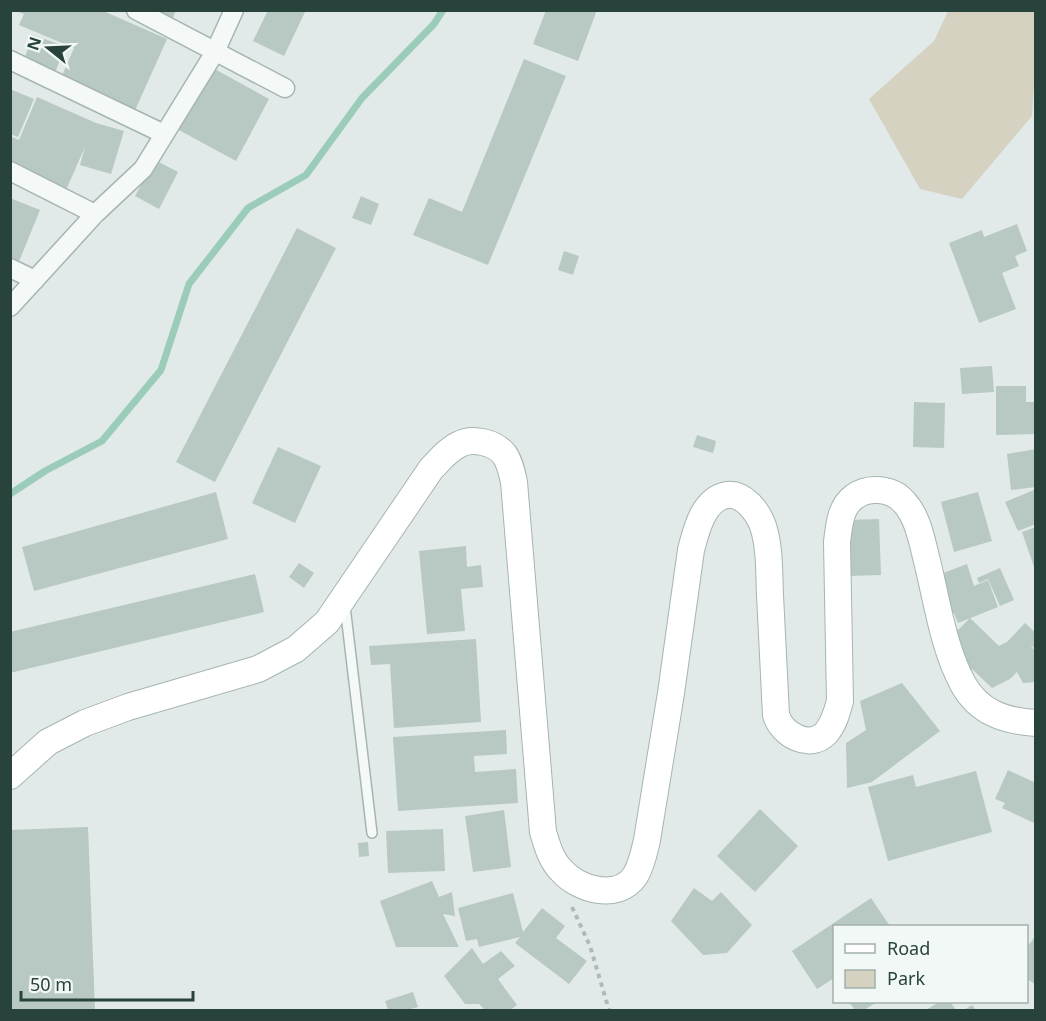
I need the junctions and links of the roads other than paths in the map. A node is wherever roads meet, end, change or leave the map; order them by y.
1 (234, 10) edge
2 (141, 12) edge
3 (215, 52) junction
4 (10, 60) edge
5 (285, 88) dead end
6 (164, 134) junction
7 (10, 171) edge
8 (94, 214) junction
9 (10, 268) edge
10 (35, 280) junction
11 (10, 307) edge
12 (344, 595) junction
13 (1035, 723) edge
14 (10, 776) edge
15 (372, 833) dead end

1 - 3 street
2 - 3 street
3 - 5 street
3 - 6 street
4 - 6 street
6 - 8 street
7 - 8 street
8 - 10 street
9 - 10 street
10 - 11 street
12 - 13 main road
12 - 14 main road
12 - 15 lane

